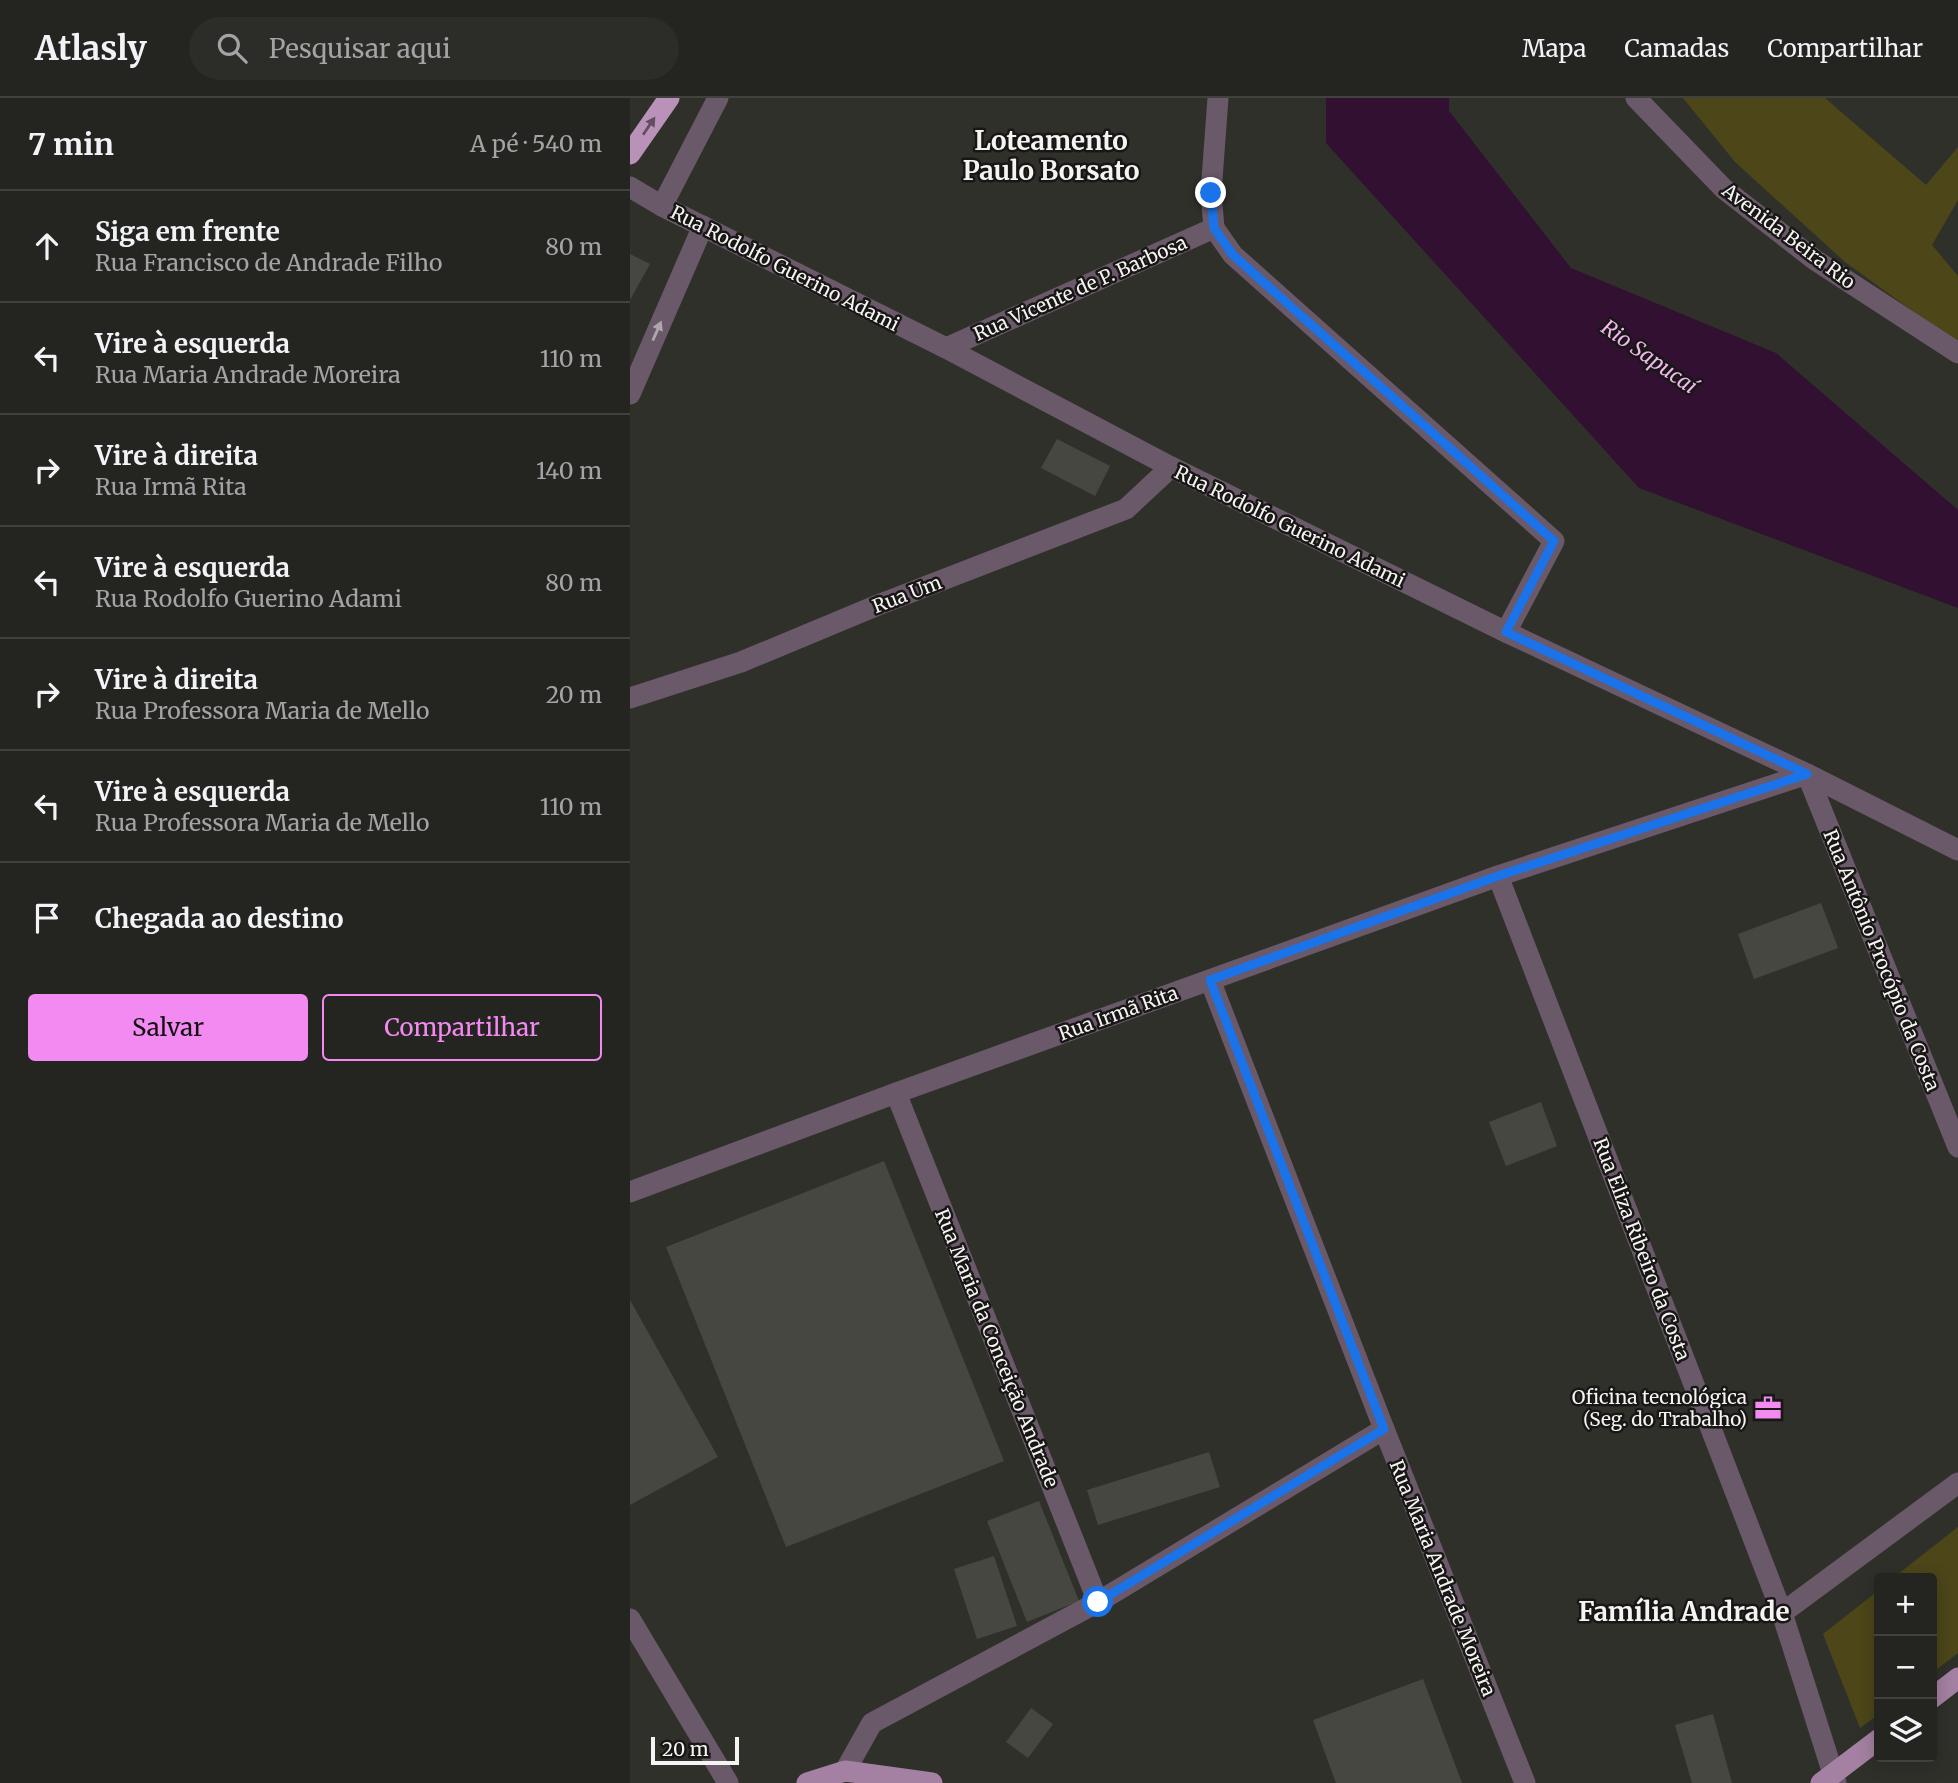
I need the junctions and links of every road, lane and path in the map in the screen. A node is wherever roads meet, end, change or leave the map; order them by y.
1 (668, 98) edge
2 (718, 98) edge
3 (1218, 98) edge
4 (1636, 98) edge
5 (630, 154) edge
6 (630, 187) edge
7 (662, 206) junction
8 (703, 226) junction
9 (1214, 228) junction
10 (946, 348) junction
11 (1958, 353) edge
12 (630, 394) edge
13 (1171, 467) junction
14 (1506, 632) junction
15 (630, 698) edge
16 (1807, 774) junction
17 (1958, 850) edge
18 (1498, 876) junction
19 (1210, 980) junction
20 (896, 1093) junction
21 (1958, 1147) edge
22 (630, 1192) edge
23 (1384, 1429) junction
24 (1958, 1483) edge
25 (1098, 1602) junction
26 (1782, 1613) junction
27 (630, 1619) edge
28 (1958, 1678) edge
29 (1937, 1694) edge
30 (1874, 1743) edge
31 (845, 1771) junction
32 (1830, 1780) edge
33 (728, 1783) edge
34 (807, 1783) edge
35 (932, 1783) edge
36 (1525, 1783) edge

5 -> 1 highway
2 - 7 street
3 - 9 street
4 - 11 street, Avenida Beira Rio
6 - 7 street, Rua Rodolfo Guerino Adami
7 - 8 street, Rua Rodolfo Guerino Adami
8 - 10 street, Rua Rodolfo Guerino Adami
12 -> 8 street
9 - 10 street, Rua Vicente de P. Barbosa
9 - 14 street
10 - 13 street, Rua Rodolfo Guerino Adami
13 - 14 street, Rua Rodolfo Guerino Adami
13 - 15 street, Rua Um
14 - 16 street, Rua Rodolfo Guerino Adami
16 - 17 street, Rua Rodolfo Guerino Adami
16 - 18 street, Rua Irmã Rita
16 - 21 street, Rua Antônio Procópio da Costa
18 - 19 street, Rua Irmã Rita
18 - 26 street, Rua Eliza Ribeiro da Costa
19 - 20 street, Rua Irmã Rita
19 - 23 street, Rua Maria Andrade Moreira
20 - 22 street, Rua Irmã Rita
20 - 25 street, Rua Maria da Conceição Andrade
23 - 25 street
23 - 36 street, Rua Maria Andrade Moreira
24 - 26 street
25 - 31 street
26 - 32 street, Rua Eliza Ribeiro da Costa
27 - 33 street
28 - 29 main road
30 - 32 main road
31 - 34 main road
31 - 35 main road

